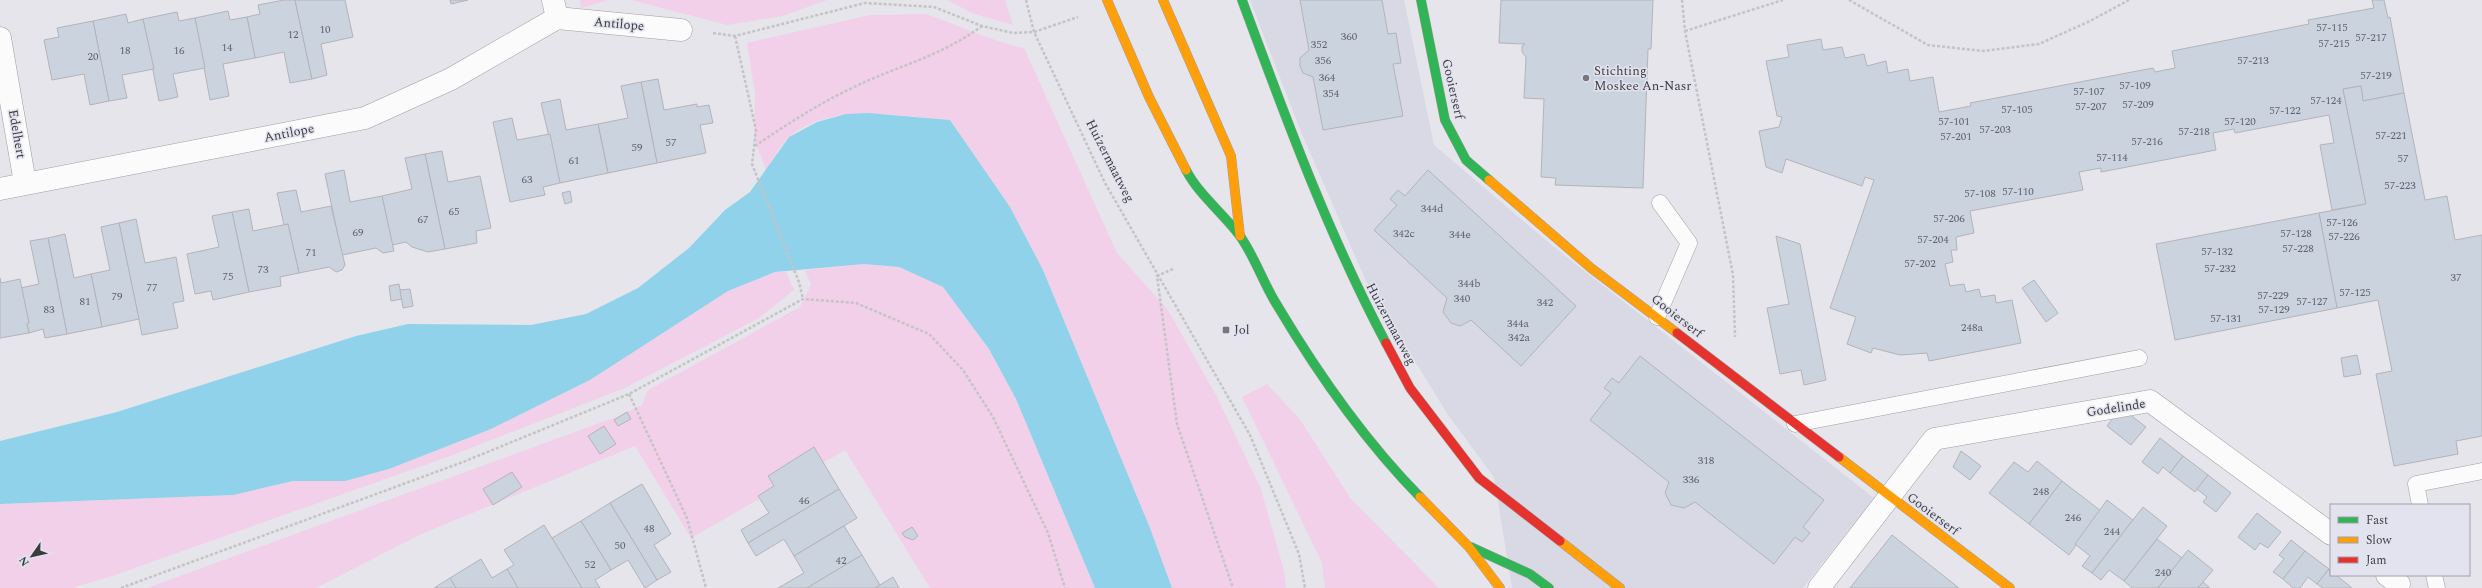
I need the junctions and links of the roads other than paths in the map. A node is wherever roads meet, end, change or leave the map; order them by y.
1 (1163, 0) edge
2 (1242, 0) edge
3 (1421, 0) edge
4 (1107, 1) edge
5 (555, 9) edge
6 (680, 30) road end
7 (0, 38) edge
8 (25, 183) junction
9 (0, 189) edge
10 (1660, 203) dead end
11 (1240, 236) junction
12 (1657, 317) junction
13 (2139, 358) dead end
14 (1795, 424) junction
15 (2482, 471) edge
16 (1889, 496) junction
17 (2420, 504) edge
18 (2330, 533) edge
19 (1469, 547) junction
20 (2434, 576) edge
21 (1500, 588) edge
22 (1549, 588) edge
23 (1620, 588) edge
24 (1819, 588) edge
25 (2010, 588) edge
26 (2437, 588) edge

1 - 11 street
2 - 23 street, Huizermaatweg
3 - 12 street, Gooierserf
4 - 11 street
5 - 6 street, Antilope
5 - 8 street, Antilope
7 - 8 street, Edelhert
8 - 9 street, Antilope
10 - 12 lane
11 - 19 street
12 - 14 street, Gooierserf
13 - 14 lane
14 - 16 street, Gooierserf
15 - 17 lane
16 - 18 street, Godelinde
16 - 24 street, Godelinde
16 - 25 street, Gooierserf
19 - 21 street
19 - 22 street
20 - 26 lane

